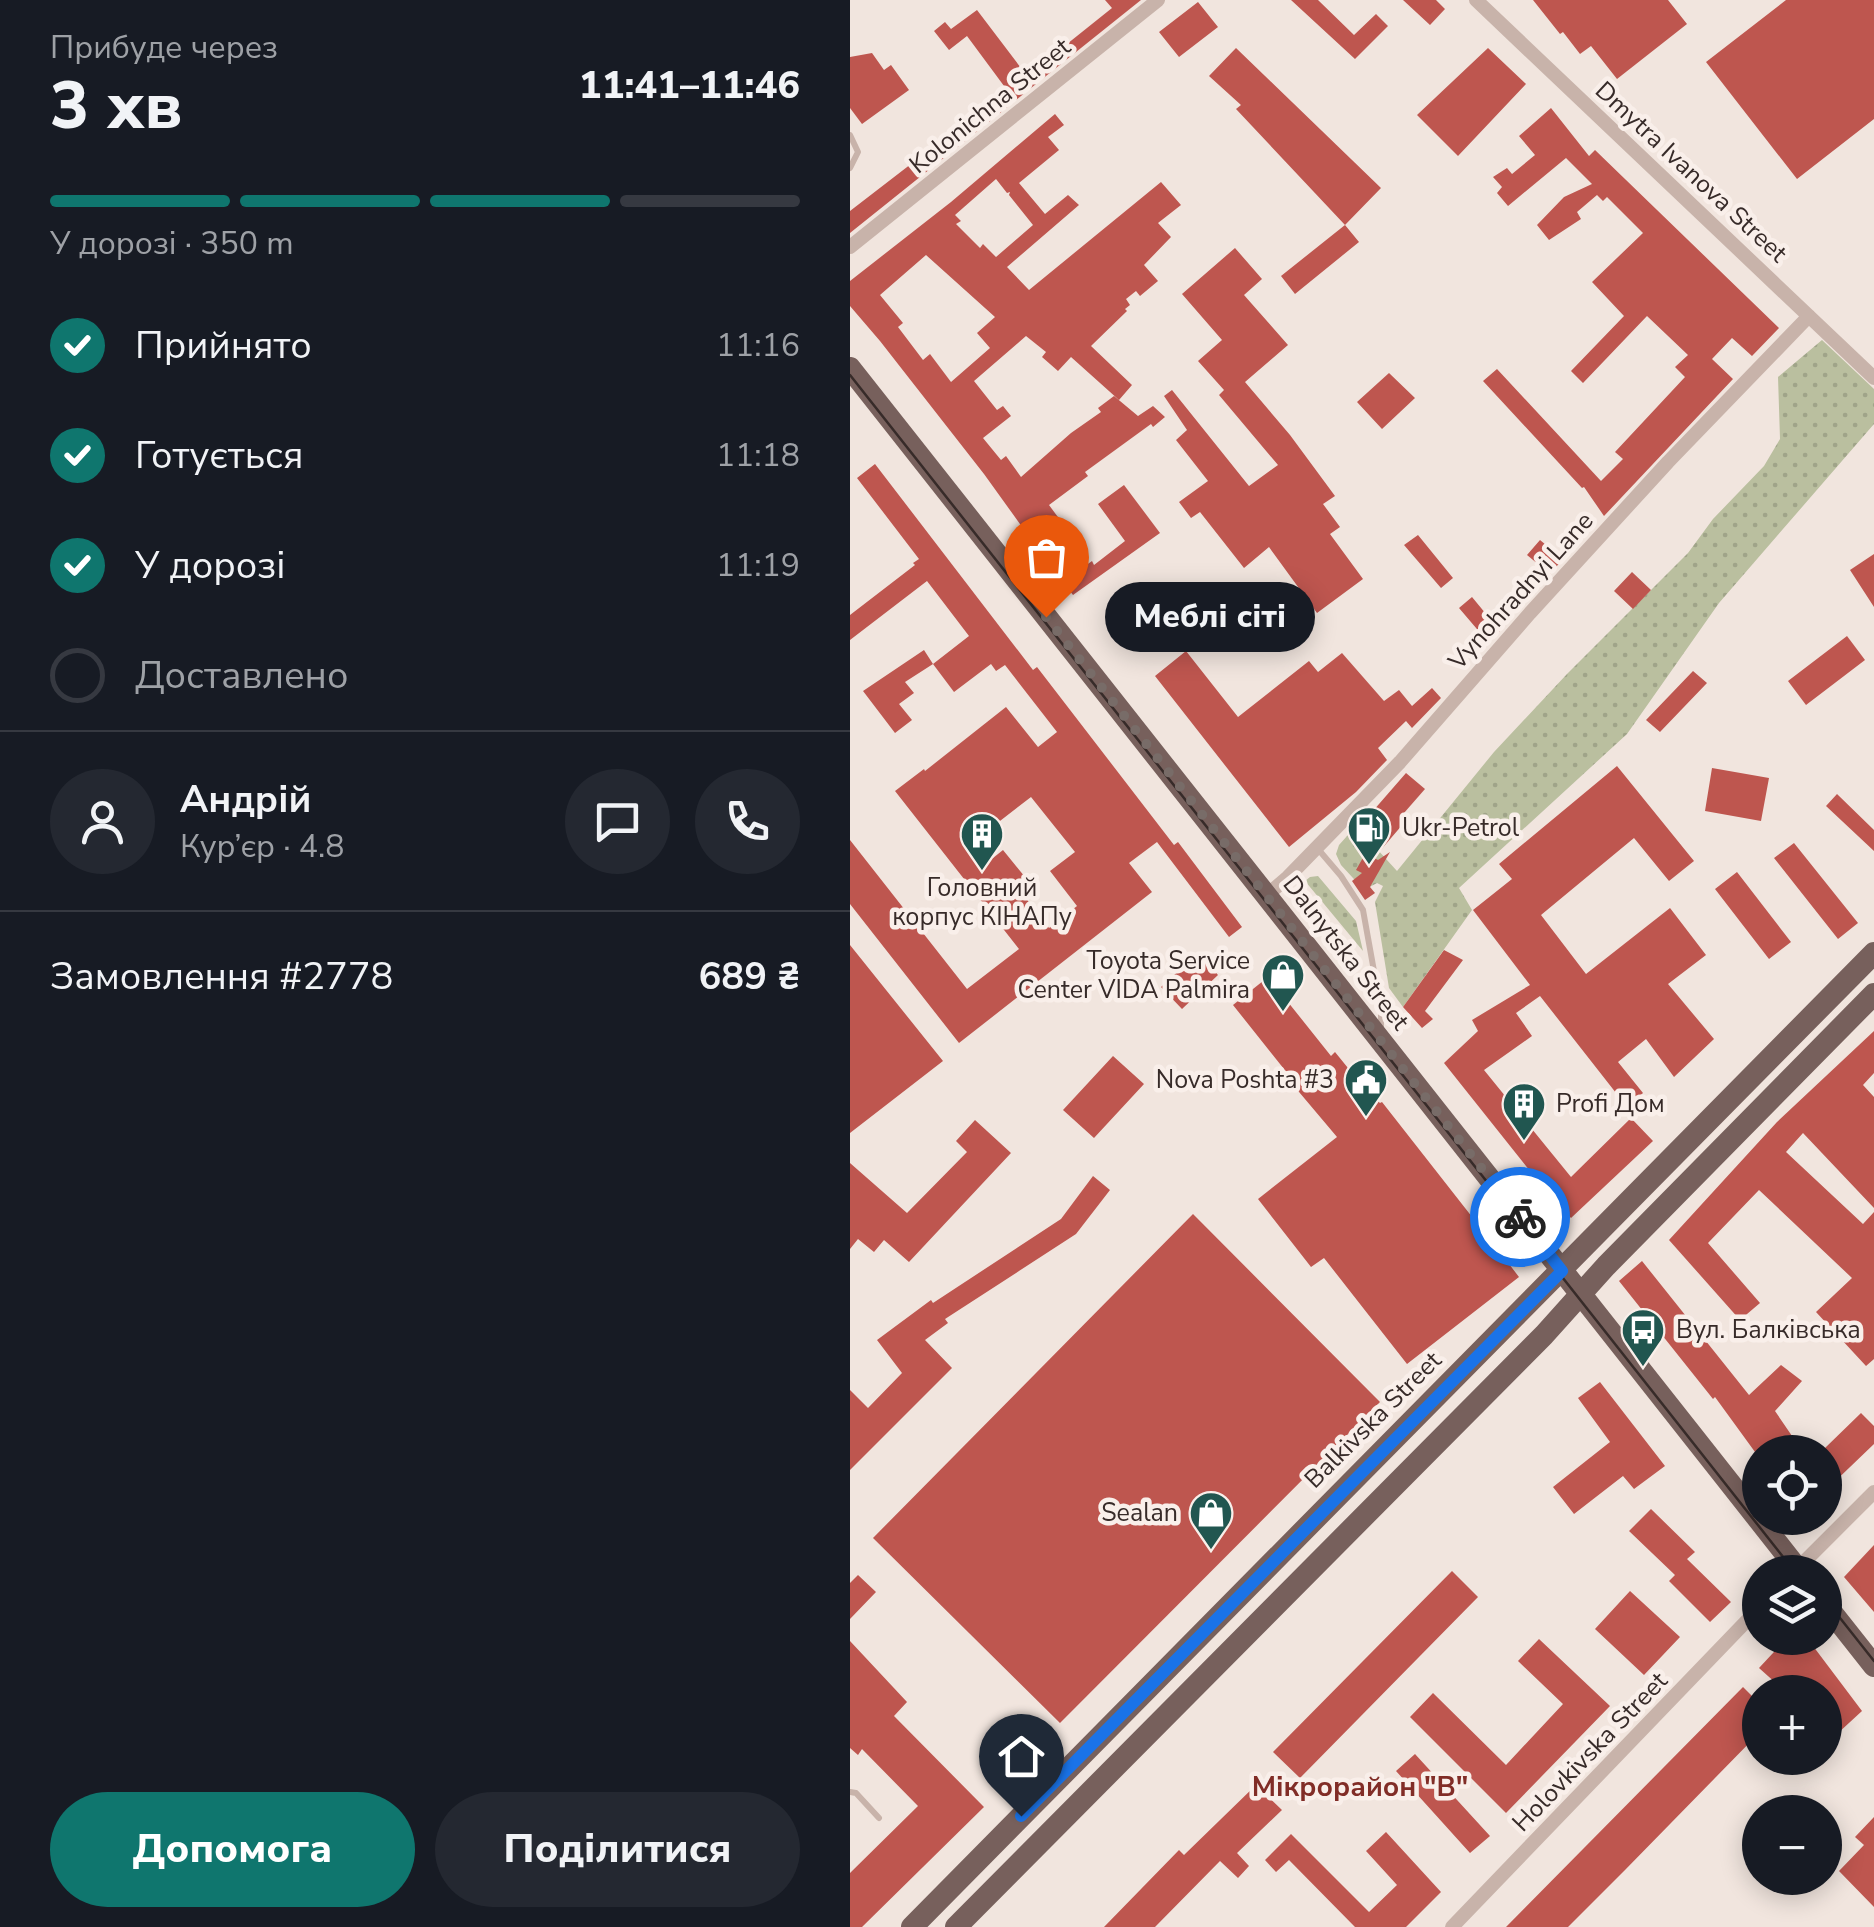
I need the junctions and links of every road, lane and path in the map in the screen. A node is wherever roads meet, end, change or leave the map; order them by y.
1 (1158, 0) edge
2 (1476, 0) edge
3 (850, 135) edge
4 (850, 168) edge
5 (850, 246) edge
6 (1809, 316) junction
7 (850, 368) edge
8 (1874, 378) edge
9 (1316, 847) junction
10 (1266, 896) junction
11 (1874, 953) edge
12 (1874, 994) edge
13 (1380, 1040) junction
14 (1562, 1271) junction
15 (1581, 1295) junction
16 (1874, 1492) edge
17 (1784, 1555) edge
18 (1813, 1555) edge
19 (1742, 1626) edge
20 (1842, 1626) edge
21 (1874, 1666) edge
22 (850, 1792) edge
23 (879, 1818) dead end
24 (912, 1927) edge
25 (956, 1927) edge
26 (1452, 1927) edge

1 - 5 street, Kolonichna Street
2 - 6 street, Dmytra Ivanova Street
3 - 4 lane
6 - 8 street, Dmytra Ivanova Street
6 - 9 street, Vynohradnyi Lane
7 - 10 main road, Dalnytska Street
9 - 10 street, Vynohradnyi Lane
9 - 13 lane
10 - 13 main road, Dalnytska Street
11 - 14 main road, Balkivska Street
12 - 15 main road
13 - 14 main road, Dalnytska Street
14 - 15 main road, Dalnytska Street
14 - 24 main road, Balkivska Street
15 - 17 main road, Dalnytska Street
15 - 25 main road
16 - 18 street
19 - 26 street, Holovkivska Street
20 - 21 main road
22 - 23 lane

